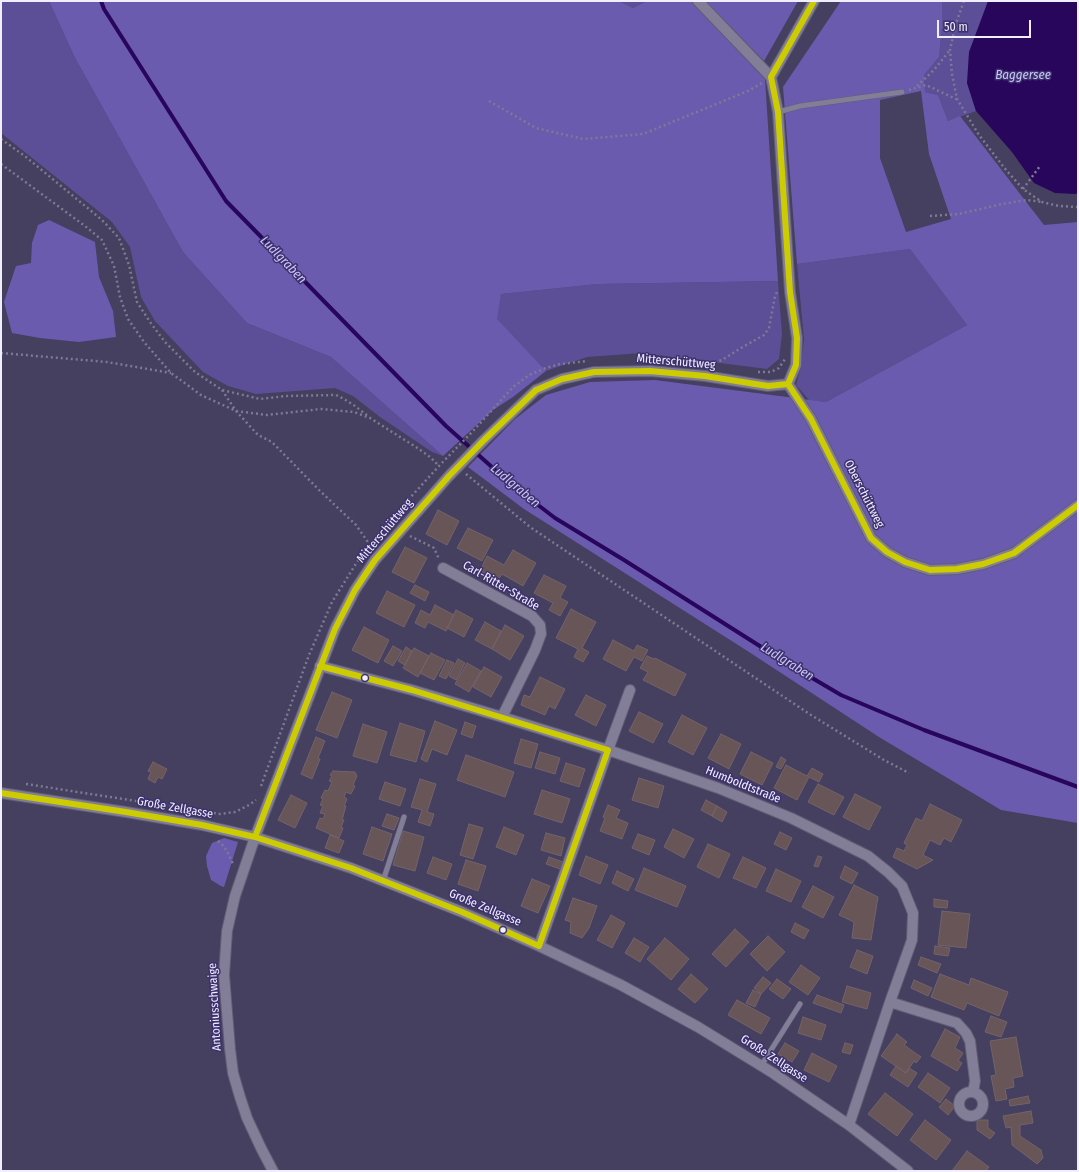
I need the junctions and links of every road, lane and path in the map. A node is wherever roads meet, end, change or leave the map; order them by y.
1 (698, 1) edge
2 (814, 1) edge
3 (964, 1) edge
4 (950, 50) junction
5 (771, 77) junction
6 (916, 87) junction
7 (902, 92) joint
8 (957, 99) junction
9 (489, 101) dead end
10 (778, 112) junction
11 (1, 139) edge
12 (1, 164) edge
13 (1040, 166) dead end
14 (1023, 189) junction
15 (1042, 202) junction
16 (1078, 207) edge
17 (930, 216) dead end
18 (779, 289) dead end
19 (787, 352) dead end
20 (1, 353) edge
21 (590, 360) dead end
22 (710, 366) dead end
23 (758, 372) dead end
24 (171, 373) junction
25 (788, 384) junction
26 (222, 390) junction
27 (236, 411) junction
28 (370, 418) junction
29 (451, 454) dead end
30 (459, 466) junction
31 (449, 476) junction
32 (1078, 505) edge
33 (400, 532) junction
34 (370, 545) dead end
35 (443, 568) joint
36 (320, 666) junction
37 (630, 690) dead end
38 (502, 717) junction
39 (608, 750) junction
40 (909, 773) dead end
41 (21, 784) dead end
42 (1, 793) edge
43 (256, 800) dead end
44 (404, 816) dead end
45 (255, 837) junction
46 (383, 881) junction
47 (539, 946) junction
48 (890, 1002) junction
49 (800, 1004) dead end
50 (761, 1066) junction
51 (973, 1092) dead end
52 (849, 1125) junction
53 (273, 1171) edge
54 (908, 1171) edge

1 - 5 street
2 - 5 street
3 - 4 path
4 - 6 path
4 - 8 path
5 - 9 path
5 - 10 street
6 - 7 path
6 - 8 path
7 - 10 lane
8 - 14 path
10 - 25 street
11 - 26 path
12 - 24 path
13 - 14 path
14 - 15 path
15 - 16 path
15 - 17 path
18 - 22 path
19 - 23 path
20 - 24 path
21 - 29 path
24 - 27 path
25 - 30 street, Mitterschüttweg
25 - 32 street, Oberschüttweg
26 - 27 path
26 - 28 path
27 - 28 path
27 - 34 path
28 - 31 path
30 - 31 street, Mitterschüttweg
30 - 40 path
31 - 33 street, Mitterschüttweg
33 - 35 path
33 - 36 street, Mitterschüttweg
35 - 38 street, Carl-Ritter-Straße
36 - 38 street, Humboldtstraße
36 - 45 street, Mitterschüttweg
37 - 39 street
38 - 39 street, Humboldtstraße
39 - 47 street
39 - 48 street, Humboldtstraße
41 - 43 path
42 - 45 street, Große Zellgasse
44 - 46 lane
45 - 46 street, Große Zellgasse
45 - 53 street, Antoniusschwaige
46 - 47 street, Große Zellgasse
47 - 50 street, Große Zellgasse
48 - 51 street
48 - 52 street, Humboldtstraße
49 - 50 lane
50 - 52 street, Große Zellgasse
52 - 54 street, Große Zellgasse

